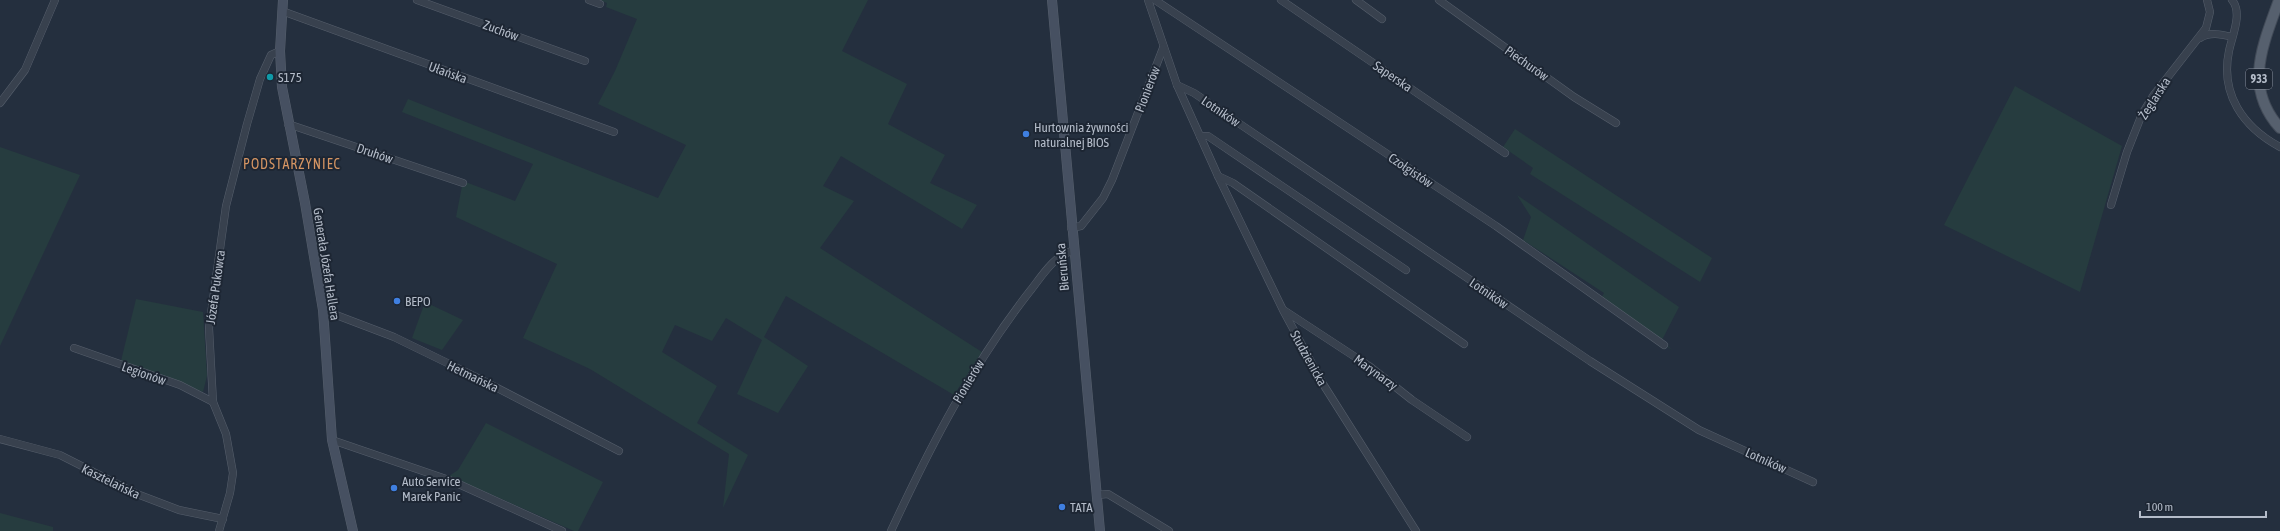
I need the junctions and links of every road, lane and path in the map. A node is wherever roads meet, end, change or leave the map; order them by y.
1 (55, 0) edge
2 (283, 0) edge
3 (417, 0) edge
4 (589, 0) edge
5 (1052, 0) edge
6 (1148, 0) edge
7 (1155, 0) edge
8 (1281, 0) edge
9 (1356, 0) edge
10 (1439, 0) edge
11 (2207, 0) edge
12 (2232, 0) edge
13 (2280, 0) edge
14 (600, 4) dead end
15 (282, 12) junction
16 (1382, 19) dead end
17 (2232, 37) junction
18 (2199, 38) junction
19 (1163, 48) junction
20 (280, 51) junction
21 (585, 61) dead end
22 (1177, 85) junction
23 (0, 103) edge
24 (1616, 123) dead end
25 (288, 124) junction
26 (2280, 128) edge
27 (614, 132) dead end
28 (1200, 136) junction
29 (2280, 147) edge
30 (1505, 153) dead end
31 (1218, 176) junction
32 (463, 183) dead end
33 (2111, 205) dead end
34 (1071, 228) junction
35 (1073, 251) junction
36 (1406, 270) dead end
37 (323, 310) junction
38 (1283, 310) junction
39 (1464, 344) dead end
40 (1664, 345) dead end
41 (74, 348) dead end
42 (213, 402) junction
43 (1467, 438) dead end
44 (0, 439) edge
45 (332, 440) junction
46 (620, 451) dead end
47 (1812, 482) dead end
48 (1097, 495) junction
49 (223, 519) junction
50 (219, 531) edge
51 (353, 531) edge
52 (562, 531) edge
53 (891, 531) edge
54 (1100, 531) edge
55 (1169, 531) edge
56 (1416, 531) edge

1 - 23 street
2 - 15 street, Generała Józefa Hallera
3 - 21 street, Zuchów
4 - 14 street
5 - 34 street, Bieruńska
6 - 19 street, Studzienicka
7 - 40 street, Czołgistów
8 - 30 street, Saperska
9 - 16 street
10 - 24 street, Piechurów
11 - 18 street, Żeglarska
12 - 17 street
13 - 26 main road, 933
15 - 20 street, Generała Józefa Hallera
15 - 27 street, Ułańska
17 - 18 street
17 - 29 street
18 - 33 street, Żeglarska
19 - 22 street, Studzienicka
19 - 34 street, Pionierów
20 - 25 street, Generała Józefa Hallera
20 - 42 street, Józefa Pukowca
22 - 28 street, Studzienicka
22 - 47 street, Lotników
25 - 32 street, Druhów
25 - 37 street, Generała Józefa Hallera
28 - 31 street, Studzienicka
28 - 36 street
31 - 38 street, Studzienicka
31 - 39 street
34 - 35 street, Bieruńska
35 - 48 street, Bieruńska
35 - 53 street, Pionierów
37 - 45 street, Generała Józefa Hallera
37 - 46 street, Hetmańska
38 - 43 street, Marynarzy
38 - 56 street, Studzienicka
41 - 42 street, Legionów
42 - 49 street, Józefa Pukowca
44 - 49 street, Kasztelańska
45 - 51 street, Generała Józefa Hallera
45 - 52 street
48 - 54 street, Bieruńska
48 - 55 street
49 - 50 street, Józefa Pukowca

